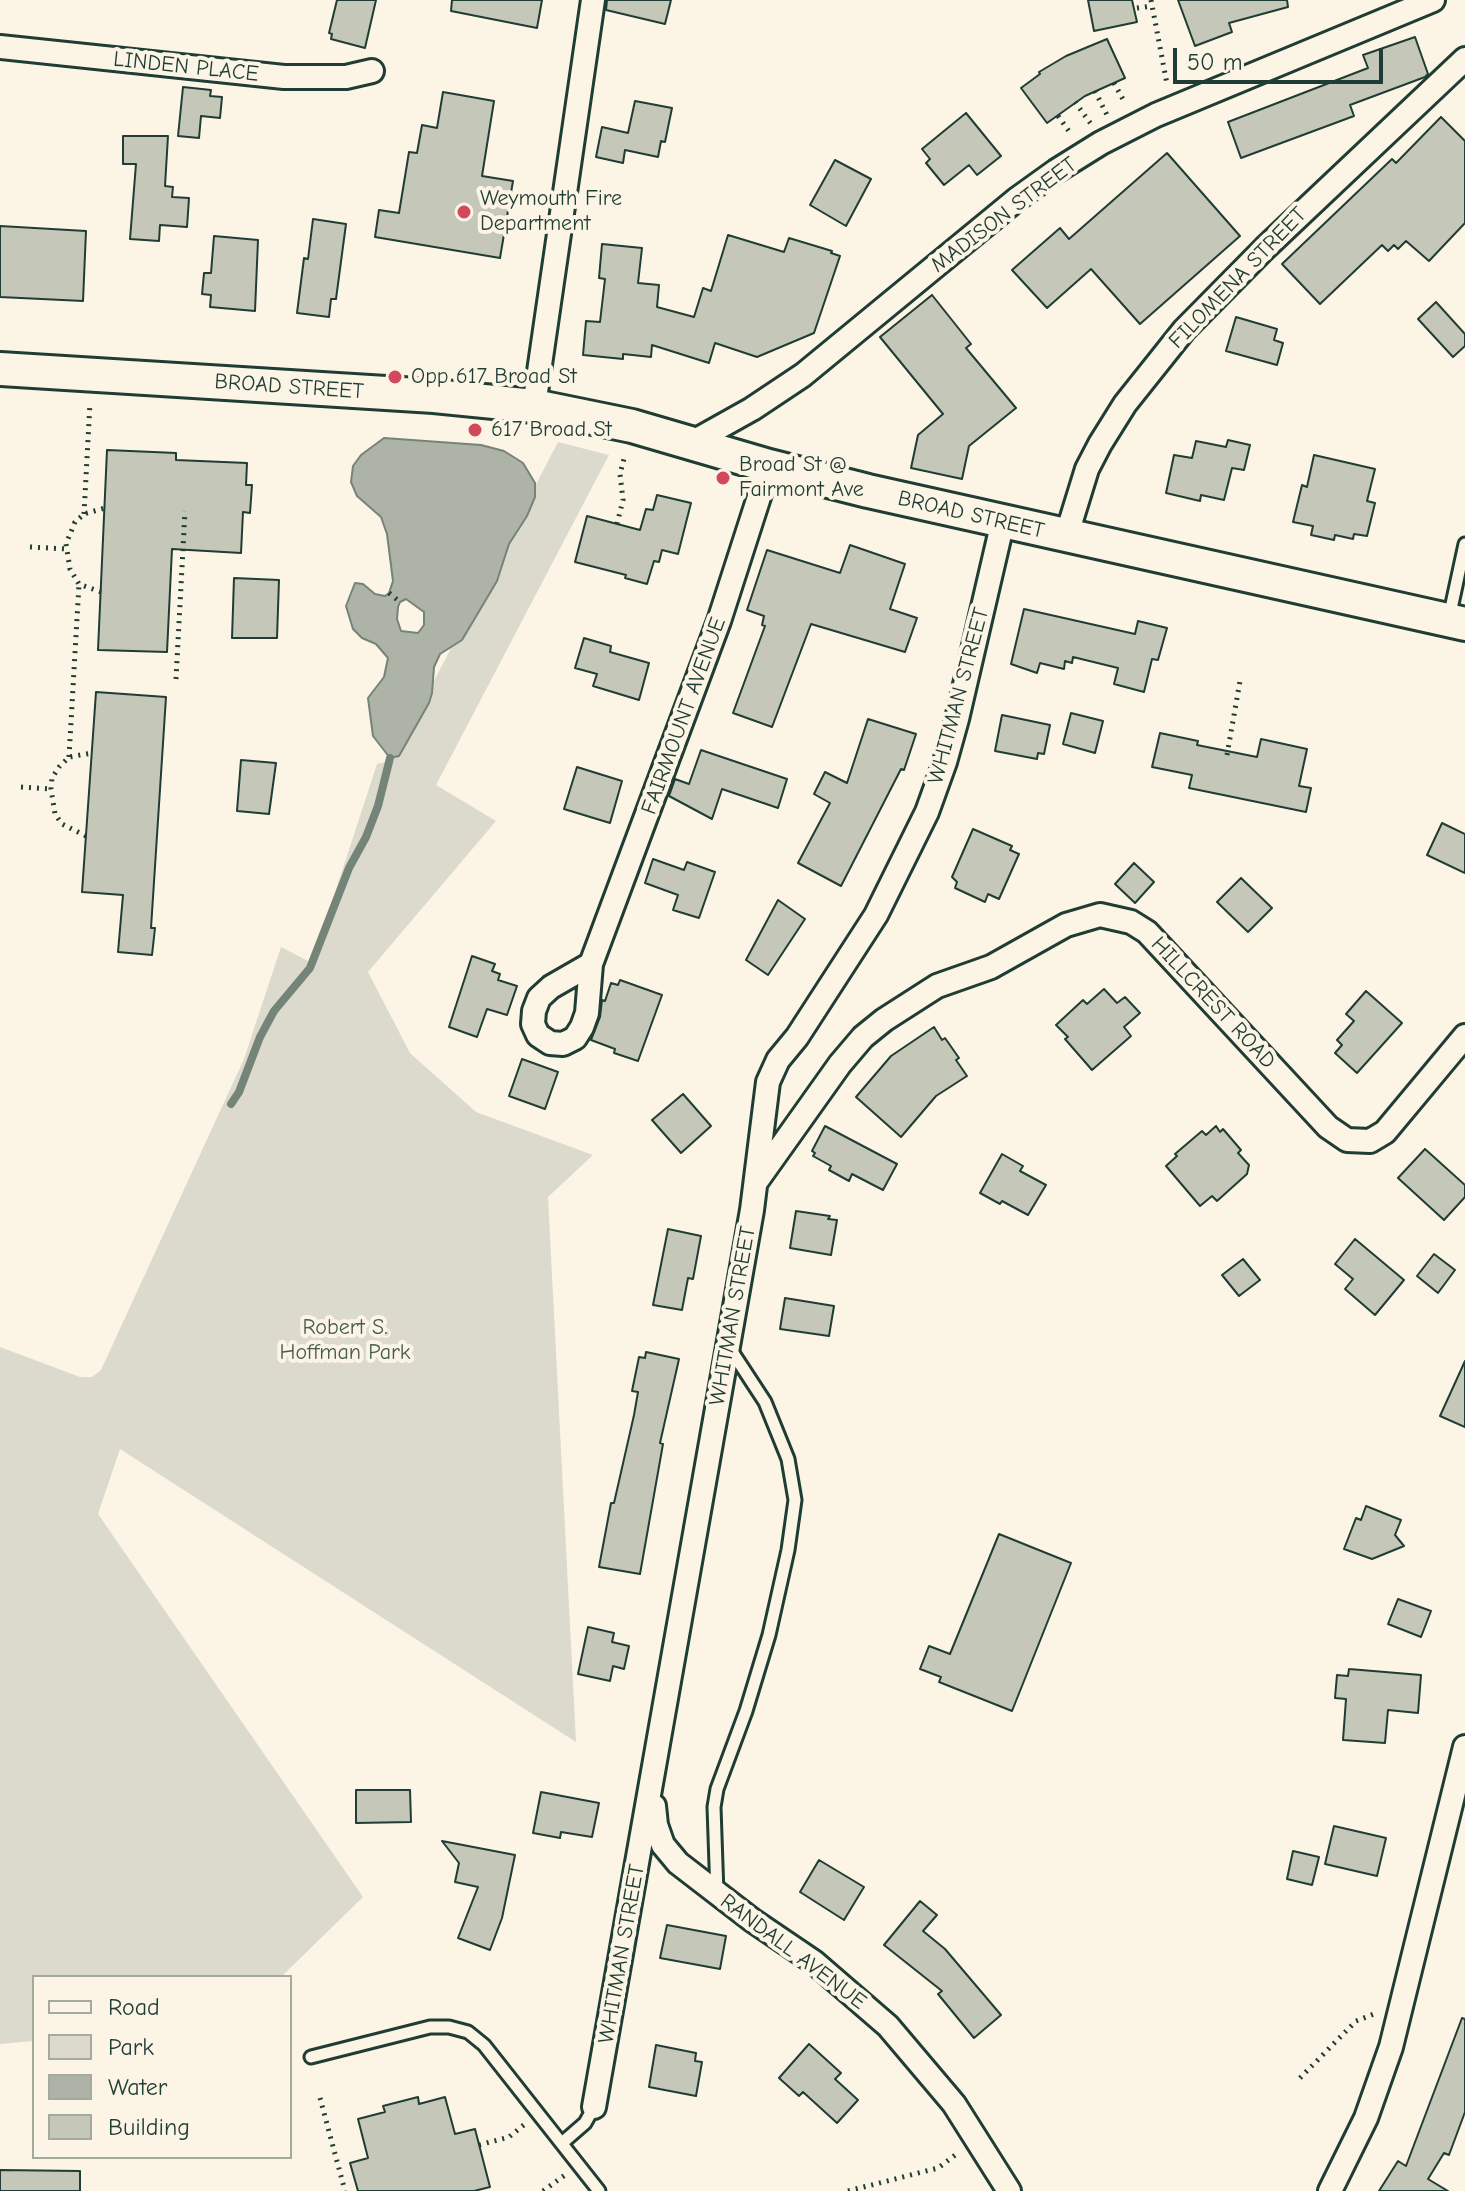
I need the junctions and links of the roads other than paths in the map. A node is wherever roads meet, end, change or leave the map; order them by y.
1 (593, 0) edge
2 (1433, 0) edge
3 (0, 47) edge
4 (1465, 59) edge
5 (372, 71) dead end
6 (0, 369) edge
7 (534, 406) junction
8 (693, 442) junction
9 (769, 466) junction
10 (1003, 521) junction
11 (1066, 537) junction
12 (1465, 544) edge
13 (1457, 622) edge
14 (591, 964) dead end
15 (1465, 1036) edge
16 (755, 1183) junction
17 (728, 1345) junction
18 (1465, 1747) edge
19 (651, 1787) junction
20 (717, 1894) junction
21 (311, 2057) dead end
22 (594, 2107) joint
23 (562, 2143) junction
24 (599, 2191) edge
25 (1009, 2191) edge
26 (1330, 2191) edge

1 - 7 street
2 - 8 street, MADISON STREET
3 - 5 street, LINDEN PLACE
4 - 11 street, FILOMENA STREET
6 - 7 main road, BROAD STREET
7 - 8 main road, BROAD STREET
8 - 9 main road, BROAD STREET
9 - 10 main road, BROAD STREET
9 - 14 street, FAIRMOUNT AVENUE
10 - 11 main road, BROAD STREET
10 - 16 street, WHITMAN STREET
11 - 13 main road, BROAD STREET
12 - 13 lane
15 - 16 street, HILLCREST ROAD
16 - 17 street, WHITMAN STREET
17 - 19 street, WHITMAN STREET
17 - 20 lane
18 - 26 street
19 - 20 street, RANDALL AVENUE
19 - 22 street, WHITMAN STREET
20 - 25 street, RANDALL AVENUE
21 - 23 lane
22 - 23 lane, WHITMAN STREET
23 - 24 lane

